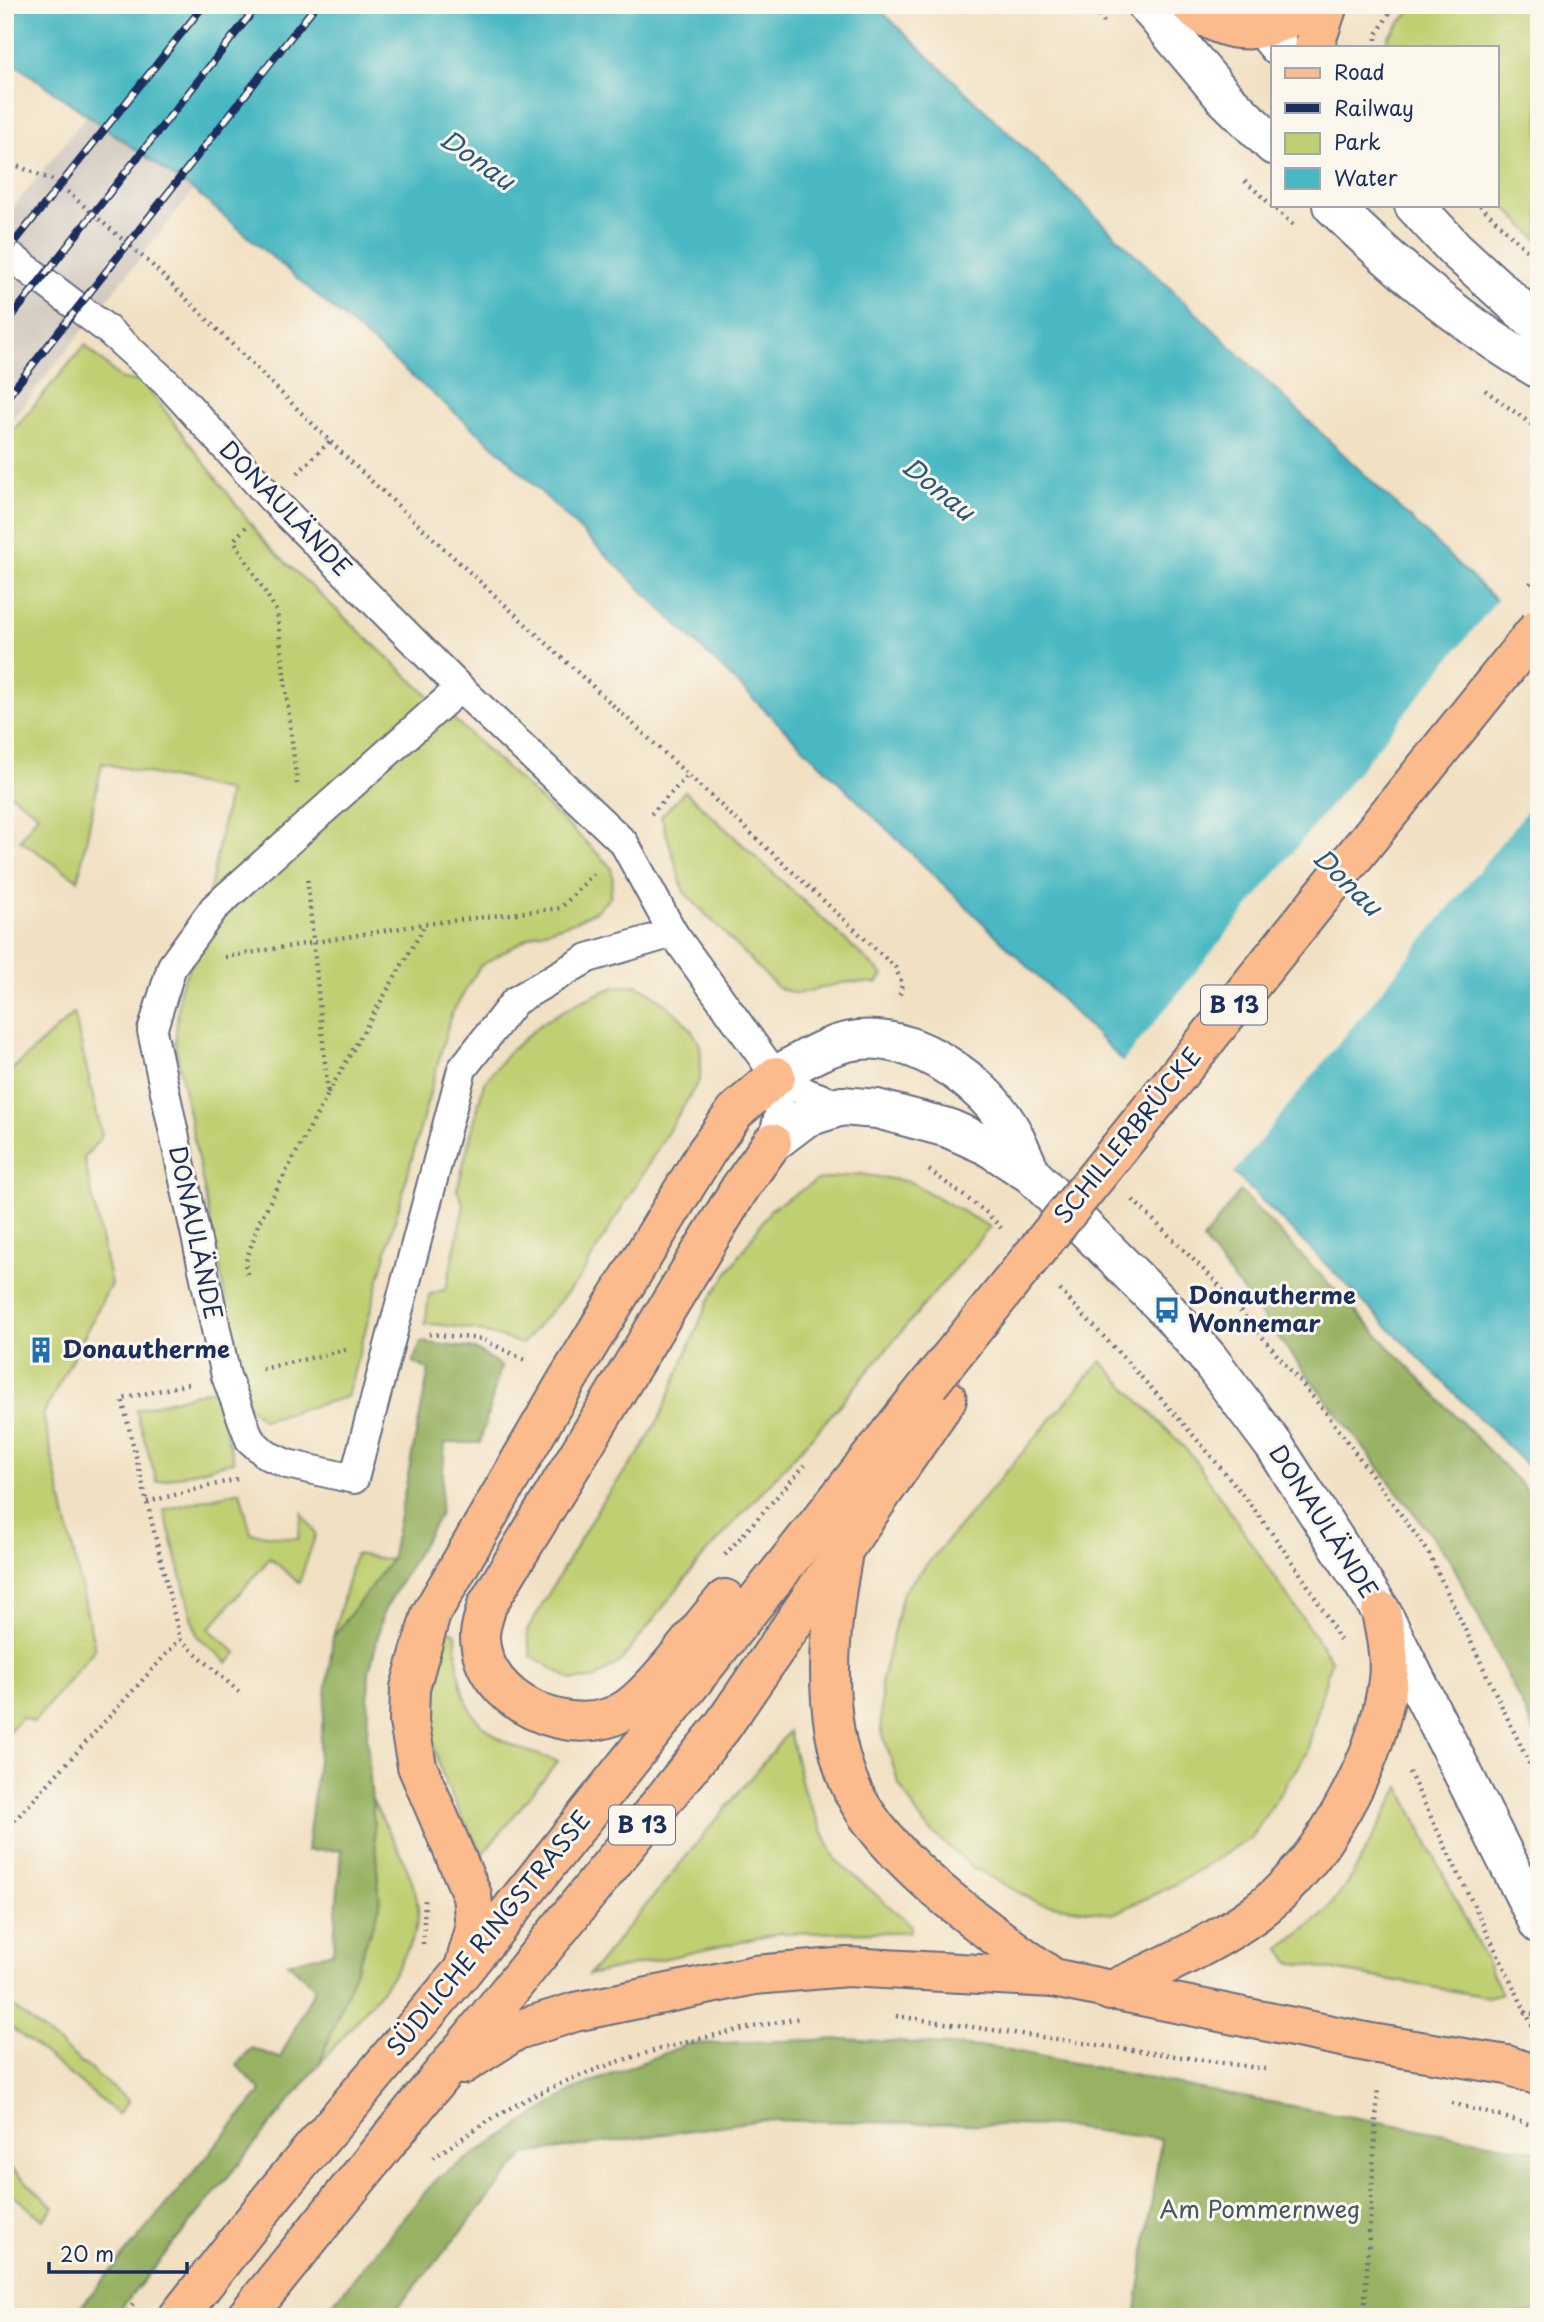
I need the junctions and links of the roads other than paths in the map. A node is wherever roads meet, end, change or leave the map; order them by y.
1 (1147, 5) edge
2 (1190, 5) edge
3 (1313, 5) edge
4 (1328, 5) edge
5 (1262, 27) edge
6 (1314, 46) edge
7 (1271, 143) edge
8 (1333, 206) edge
9 (1415, 206) edge
10 (5, 252) edge
11 (1539, 326) edge
12 (1539, 369) edge
13 (1539, 627) edge
14 (1539, 666) edge
15 (460, 688) junction
16 (673, 933) junction
17 (776, 1076) junction
18 (842, 1105) junction
19 (772, 1143) junction
20 (1031, 1174) junction
21 (938, 1391) junction
22 (844, 1548) junction
23 (792, 1553) junction
24 (1381, 1611) junction
25 (1539, 1924) edge
26 (464, 1969) junction
27 (1053, 1978) junction
28 (1110, 1991) junction
29 (1539, 2076) edge
30 (427, 2092) junction
31 (178, 2317) edge
32 (246, 2317) edge

1 - 7 street
2 - 5 main road
3 - 5 main road
4 - 6 main road
8 - 12 street
9 - 11 street
10 - 15 lane, DONAULÄNDE
13 - 21 main road, SCHILLERBRÜCKE / B 13, bridge
14 - 21 main road, SCHILLERBRÜCKE / B 13
15 - 16 lane, DONAULÄNDE
15 - 16 lane, DONAULÄNDE
16 - 17 lane, DONAULÄNDE
17 - 18 lane
17 - 19 lane
17 - 20 street
17 - 26 main road
18 - 19 street
18 - 20 street
19 - 23 main road
20 - 24 street, DONAULÄNDE
21 - 22 main road, SÜDLICHE RINGSTRASSE / B 13
21 - 23 main road, SÜDLICHE RINGSTRASSE / B 13
22 - 27 main road
22 - 30 main road, SÜDLICHE RINGSTRASSE / B 13
23 - 26 main road, SÜDLICHE RINGSTRASSE / B 13
24 - 25 street, DONAULÄNDE
24 - 28 main road
26 - 31 main road, SÜDLICHE RINGSTRASSE / B 13
27 - 28 main road
27 - 30 main road
28 - 29 main road
30 - 32 main road, SÜDLICHE RINGSTRASSE / B 13

